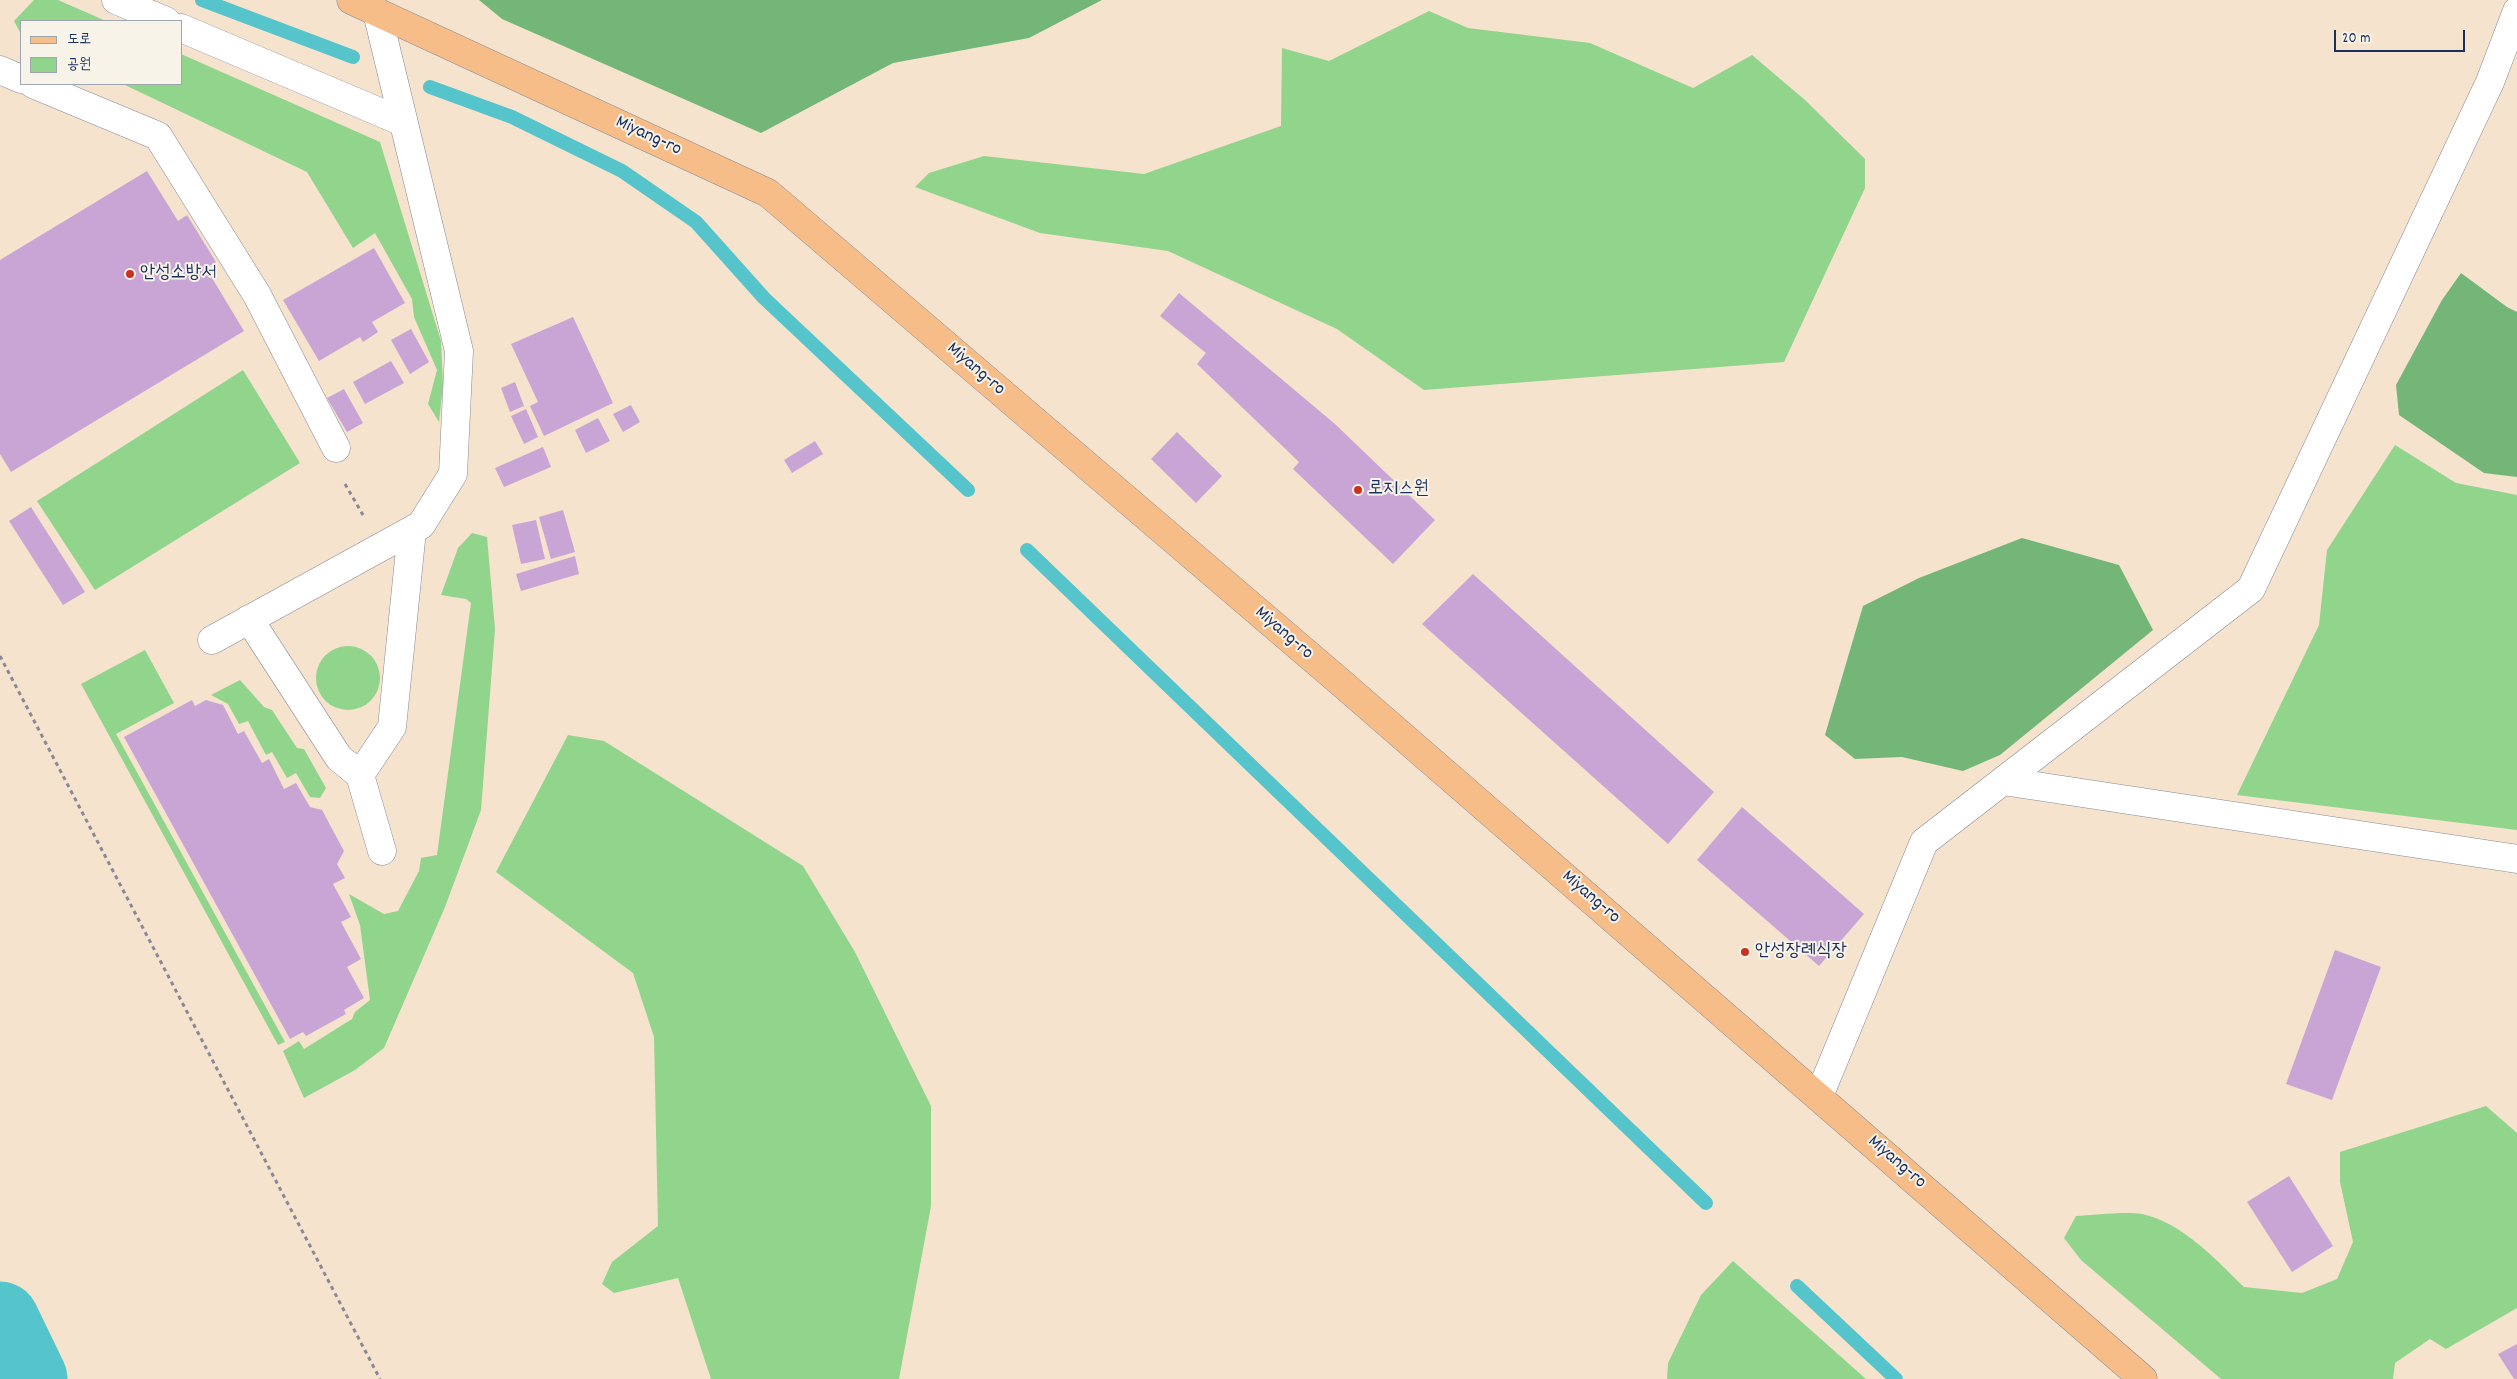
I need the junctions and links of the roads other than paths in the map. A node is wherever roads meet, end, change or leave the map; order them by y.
1 (116, 0) edge
2 (351, 0) edge
3 (2517, 11) edge
4 (376, 12) junction
5 (164, 20) edge
6 (182, 28) edge
7 (0, 70) edge
8 (20, 79) edge
9 (35, 85) edge
10 (403, 122) junction
11 (336, 448) road end
12 (412, 530) junction
13 (249, 619) junction
14 (212, 640) dead end
15 (360, 776) junction
16 (2003, 781) junction
17 (382, 851) dead end
18 (2517, 859) edge
19 (1819, 1096) junction
20 (2142, 1379) edge

1 - 5 street
2 - 4 main road, Miyang-ro
3 - 16 street
4 - 10 street
4 - 19 main road, Miyang-ro
6 - 10 street
7 - 8 street
9 - 11 street
10 - 12 street
12 - 13 street
12 - 15 street
13 - 14 street
13 - 15 street
15 - 17 street
16 - 18 street
16 - 19 street
19 - 20 main road, Miyang-ro

